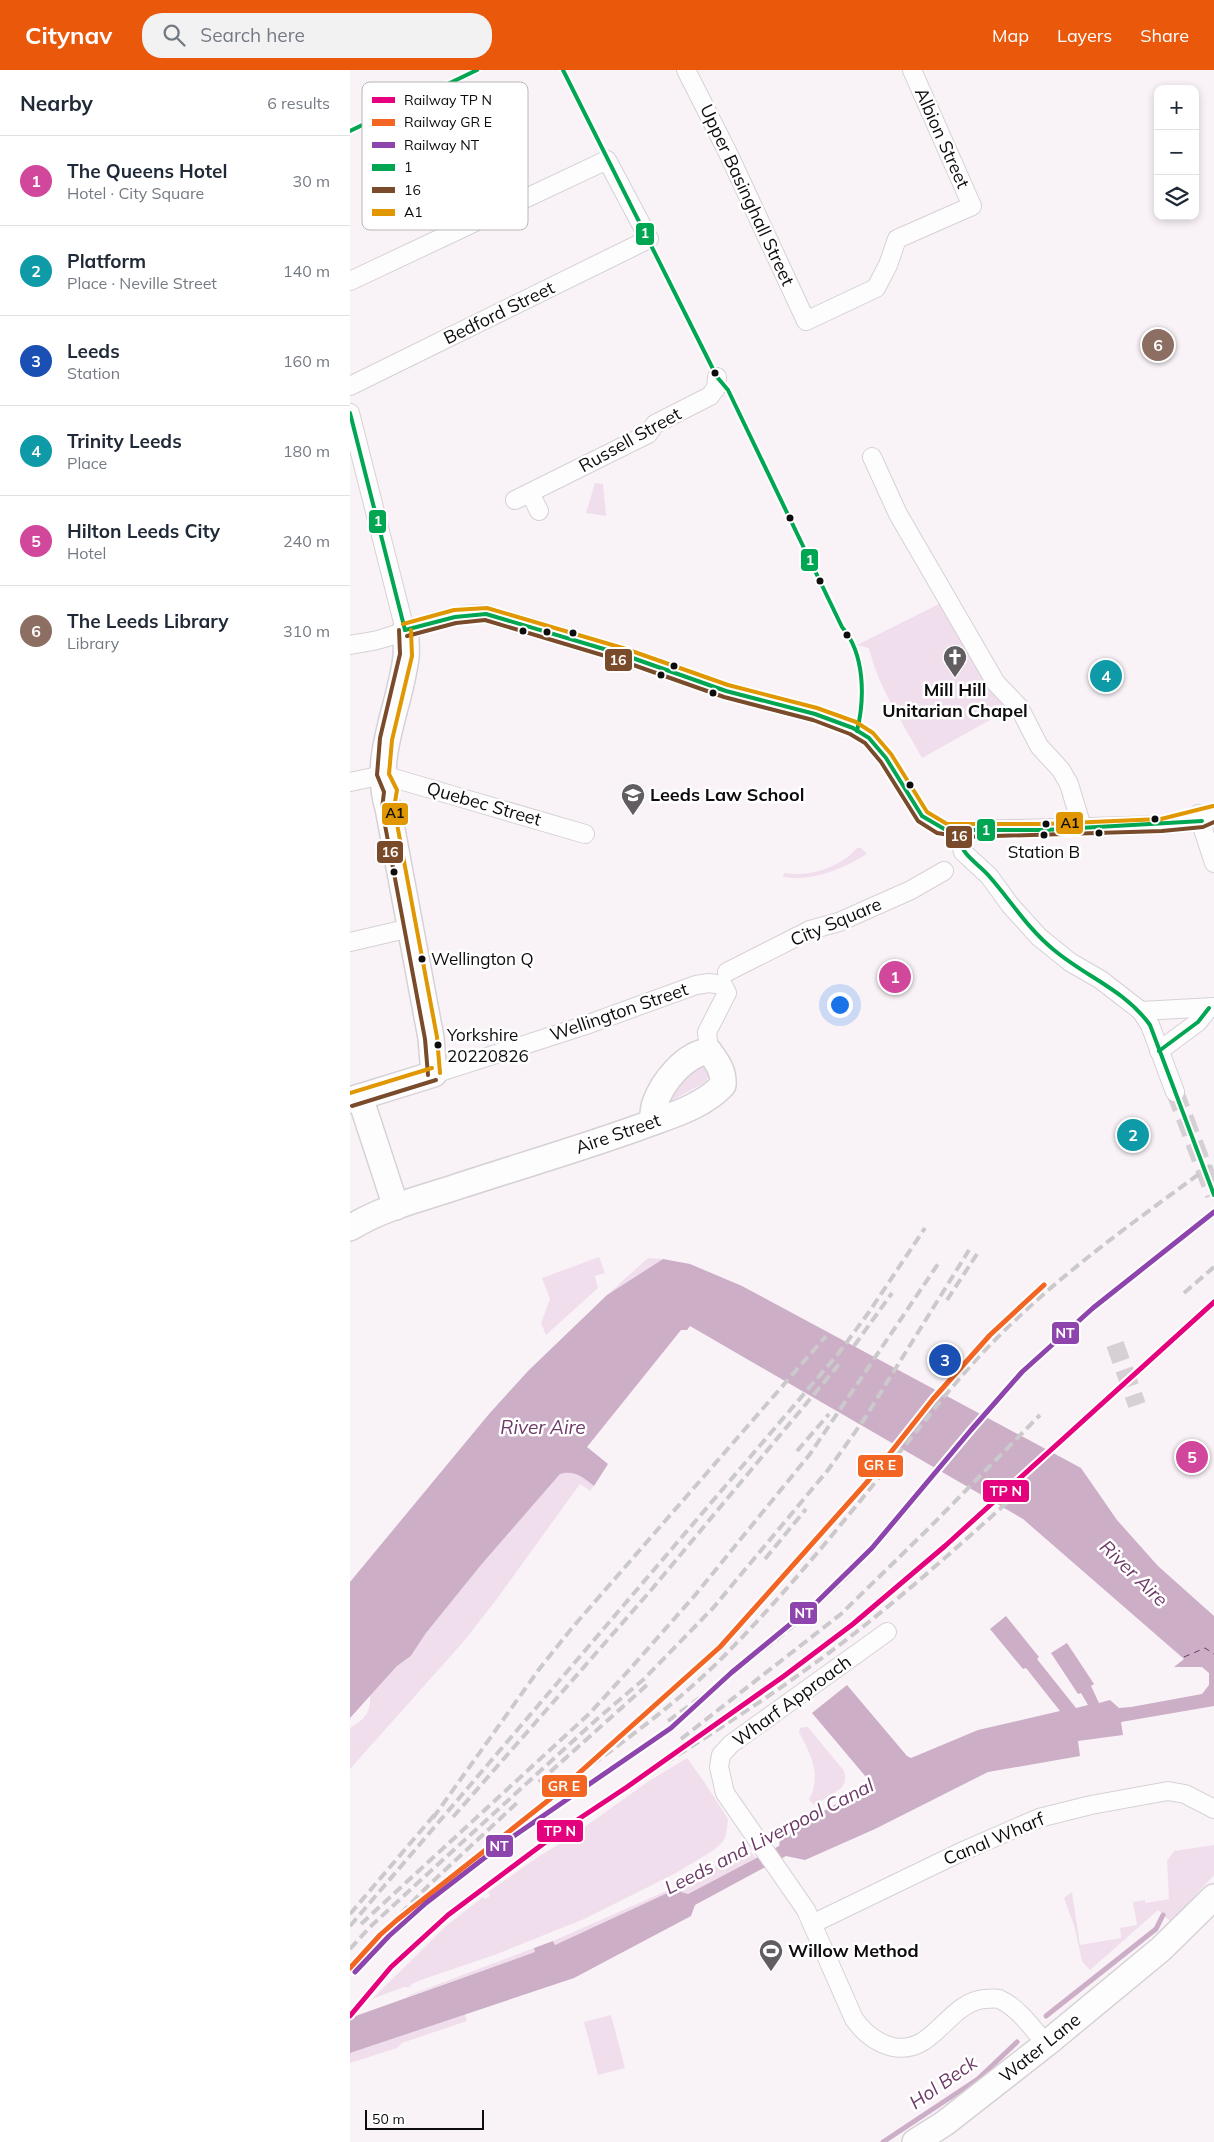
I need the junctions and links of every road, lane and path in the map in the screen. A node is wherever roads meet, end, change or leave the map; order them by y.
1 (686, 70) edge
2 (912, 70) edge
3 (528, 197) edge
4 (458, 230) edge
5 (897, 239) joint
6 (350, 281) edge
7 (717, 377) dead end
8 (350, 386) edge
9 (350, 413) edge
10 (872, 457) dead end
11 (539, 511) dead end
12 (405, 630) junction
13 (350, 645) edge
14 (726, 690) dead end
15 (383, 775) junction
16 (350, 782) edge
17 (1207, 816) edge
18 (1082, 827) junction
19 (585, 834) dead end
20 (1214, 863) edge
21 (944, 871) dead end
22 (410, 928) junction
23 (350, 942) edge
24 (723, 978) junction
25 (1211, 1007) edge
26 (1141, 1011) junction
27 (709, 1051) junction
28 (1159, 1051) junction
29 (434, 1074) junction
30 (1175, 1092) tunnel mouth
31 (355, 1099) edge
32 (652, 1122) junction
33 (396, 1207) junction
34 (350, 1228) edge
35 (887, 1632) dead end
36 (1214, 1808) edge
37 (1214, 1897) edge
38 (1214, 1923) edge
39 (812, 1924) junction
40 (1161, 1949) junction
41 (1046, 2044) junction
42 (915, 2142) edge

1 - 5 street, Upper Basinghall Street
2 - 5 street, Albion Street
3 - 8 street, Bedford Street
4 - 6 street, Bedford Street
7 - 11 street, Russell Street
9 - 12 street
10 - 18 street
12 - 13 street
12 - 14 street
12 - 15 street
15 - 16 street
15 - 19 street, Quebec Street
15 - 22 street
17 - 18 street
17 - 20 street
18 - 26 street
21 - 24 street, City Square
22 - 23 street
22 - 29 street
24 - 27 street
24 - 29 street, Wellington Street
25 - 26 street
25 - 28 street
26 - 28 street
27 - 32 street
27 - 32 street, Aire Street
28 - 30 street
29 - 31 street, Wellington Street
31 - 33 street
32 - 33 street, Aire Street
33 - 34 street, Aire Street
35 - 39 street, Wharf Approach
36 - 39 street, Canal Wharf
37 - 40 street, Water Lane
38 - 40 street, Water Lane
39 - 41 street, Wharf Approach
40 - 41 street, Water Lane
41 - 42 street, Water Lane

